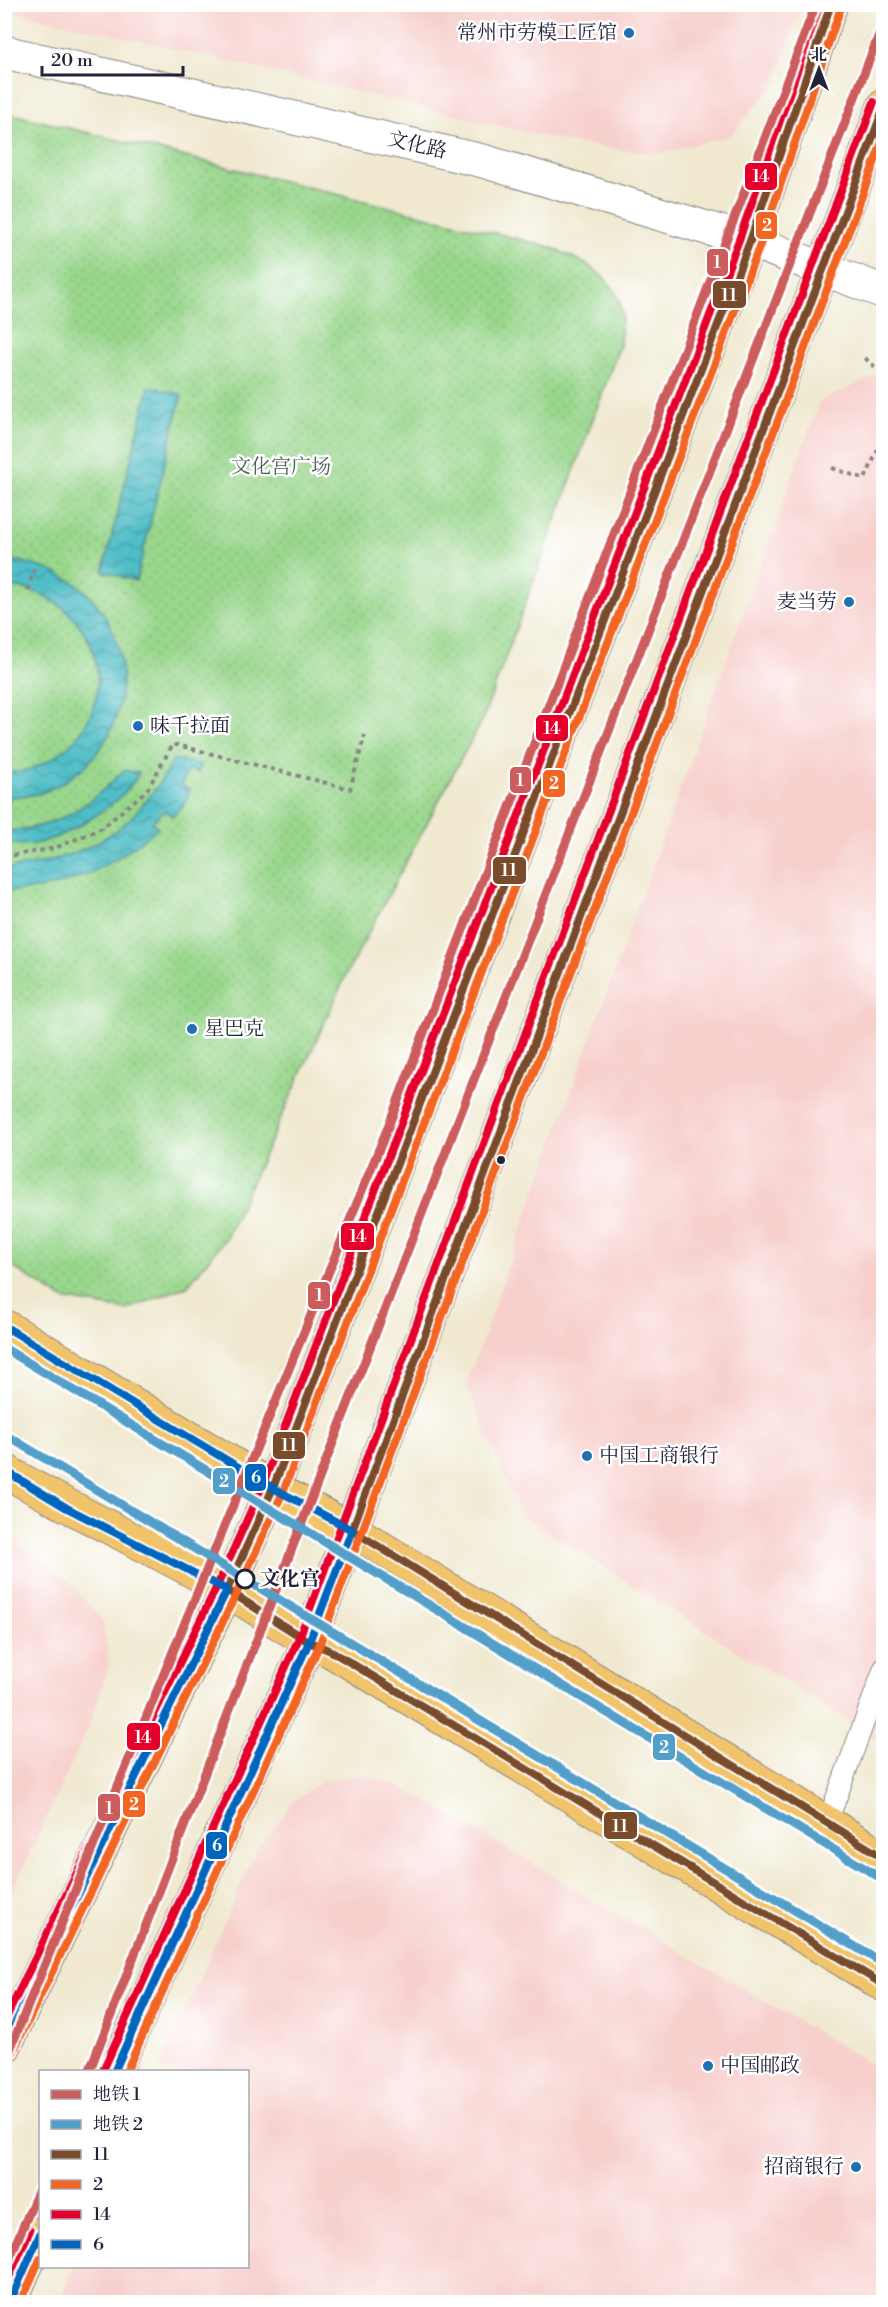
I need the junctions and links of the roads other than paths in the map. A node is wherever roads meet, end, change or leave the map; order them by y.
1 (831, 4) edge
2 (4, 52) edge
3 (884, 106) edge
4 (750, 241) junction
5 (822, 269) junction
6 (884, 292) edge
7 (4, 1326) edge
8 (4, 1470) edge
9 (273, 1488) junction
10 (352, 1530) junction
11 (227, 1590) junction
12 (309, 1642) junction
13 (884, 1668) edge
14 (827, 1823) junction
15 (884, 1858) edge
16 (884, 1985) edge
17 (4, 2047) edge
18 (115, 2070) edge
19 (39, 2236) edge
20 (10, 2302) edge

1 - 4 main road
2 - 4 street, 文化路
3 - 5 main road
4 - 5 street, 文化路
4 - 9 main road
5 - 6 street, 文化路
5 - 10 main road
7 - 9 main road
8 - 11 main road
9 - 10 main road
9 - 11 main road
10 - 12 main road
10 - 14 main road
11 - 12 main road
11 - 17 main road
12 - 16 main road
12 - 18 main road
13 - 14 lane
14 - 15 main road
19 - 20 main road

